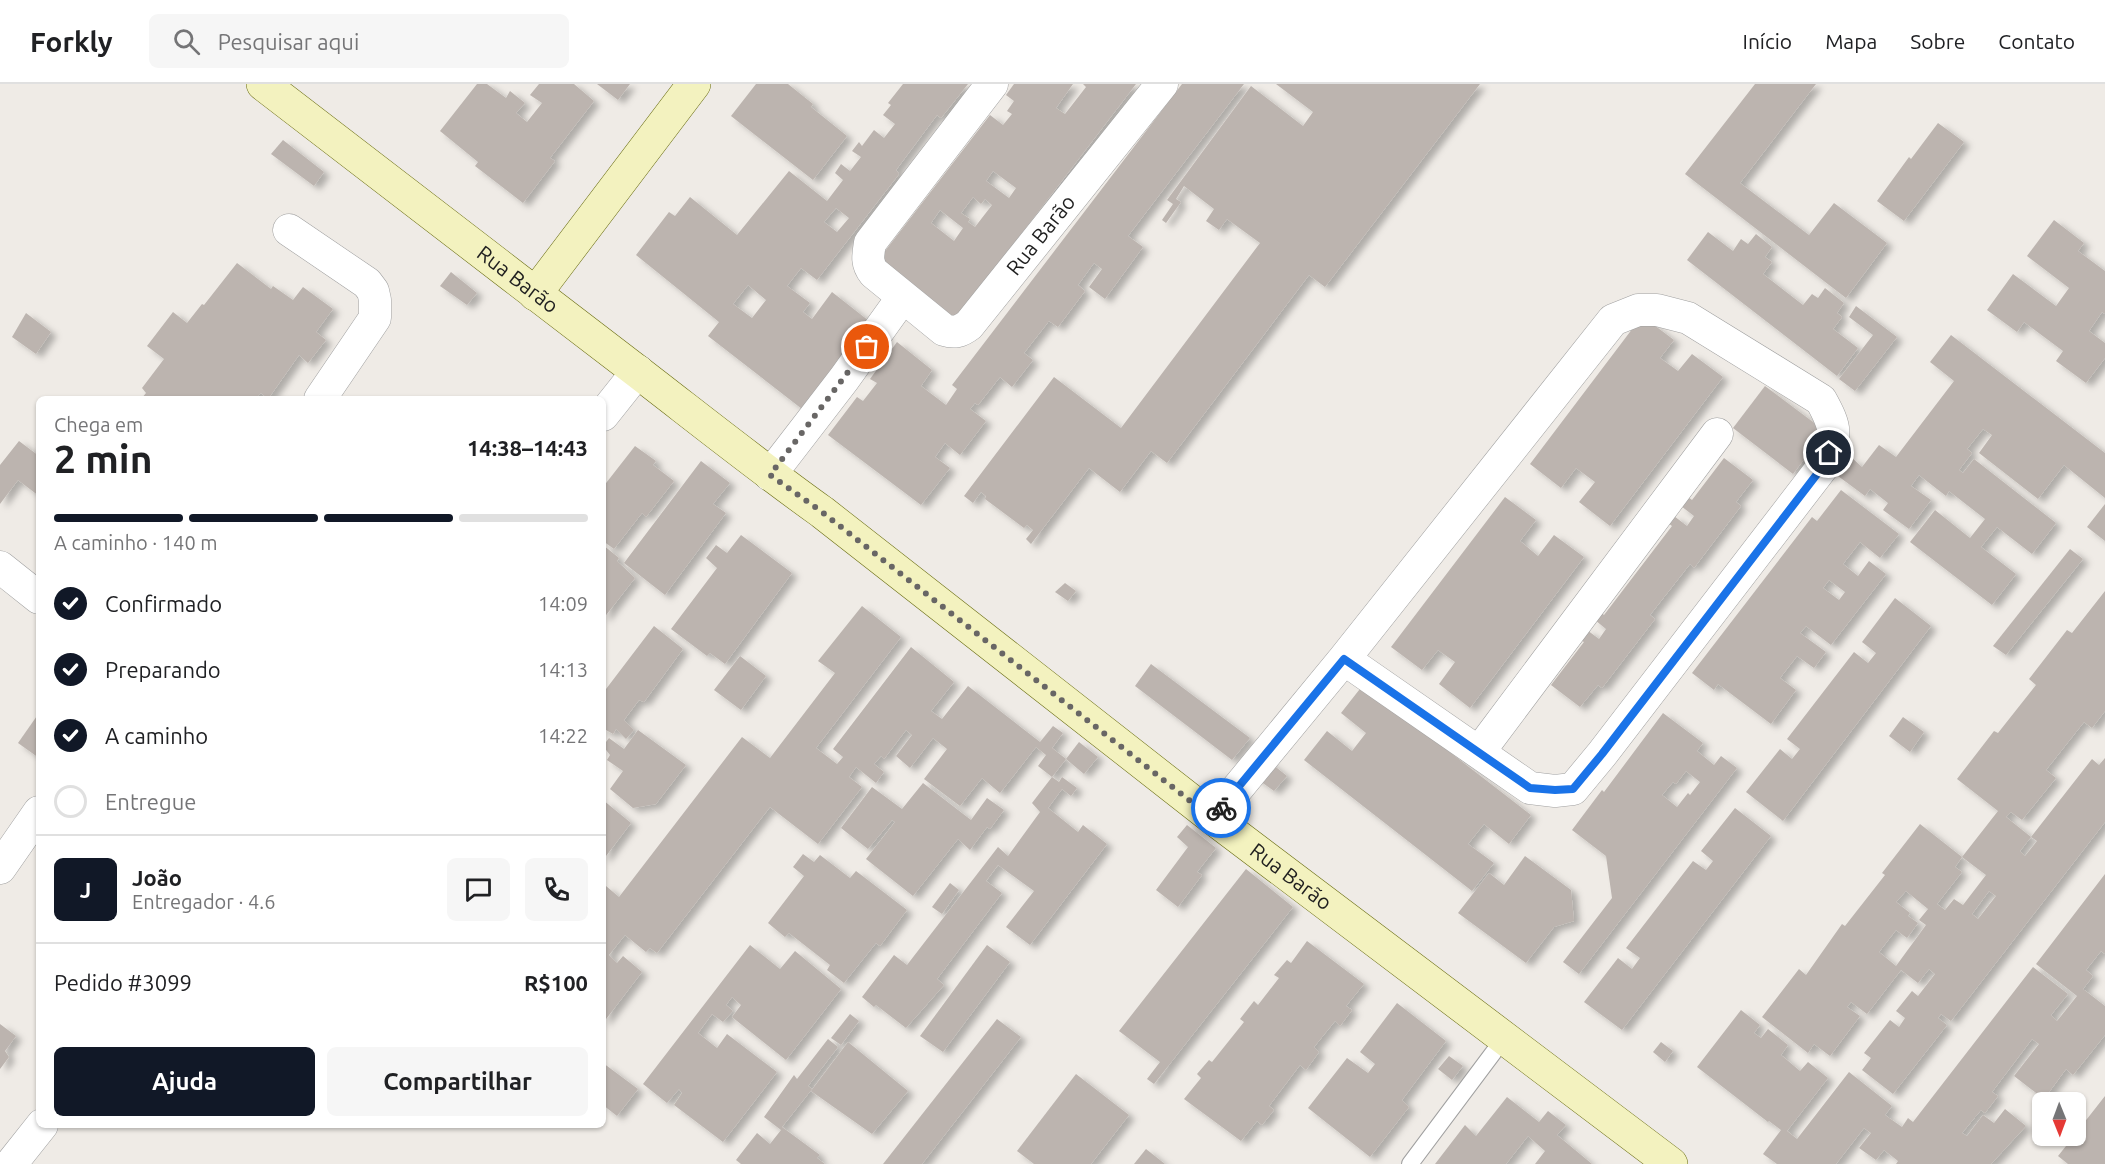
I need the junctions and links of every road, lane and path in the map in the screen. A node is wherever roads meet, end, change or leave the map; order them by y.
1 (263, 84) edge
2 (694, 84) edge
3 (992, 84) edge
4 (1162, 84) edge
5 (289, 230) dead end
6 (535, 294) junction
7 (902, 298) junction
8 (638, 371) junction
9 (322, 396) edge
10 (606, 411) edge
11 (1717, 434) dead end
12 (770, 475) junction
13 (1, 570) edge
14 (36, 596) edge
15 (1344, 659) junction
16 (1479, 752) junction
17 (36, 815) edge
18 (1212, 818) junction
19 (5, 849) edge
20 (1505, 1037) junction
21 (40, 1128) edge
22 (11, 1164) edge
23 (1410, 1164) edge
24 (1671, 1164) edge

1 - 6 street, Rua Barão
2 - 6 street
3 - 7 street, Rua Barão
4 - 7 street, Rua Barão
5 - 9 street
6 - 8 street, Rua Barão
7 - 12 street
8 - 10 street
8 - 12 street, Rua Barão
11 - 16 street
12 - 18 street, Rua Barão
13 - 14 street
15 - 16 street
15 - 16 street
15 - 18 street
17 - 19 street
18 - 20 street, Rua Barão
20 - 23 lane
20 - 24 street, Rua Barão
21 - 22 street

